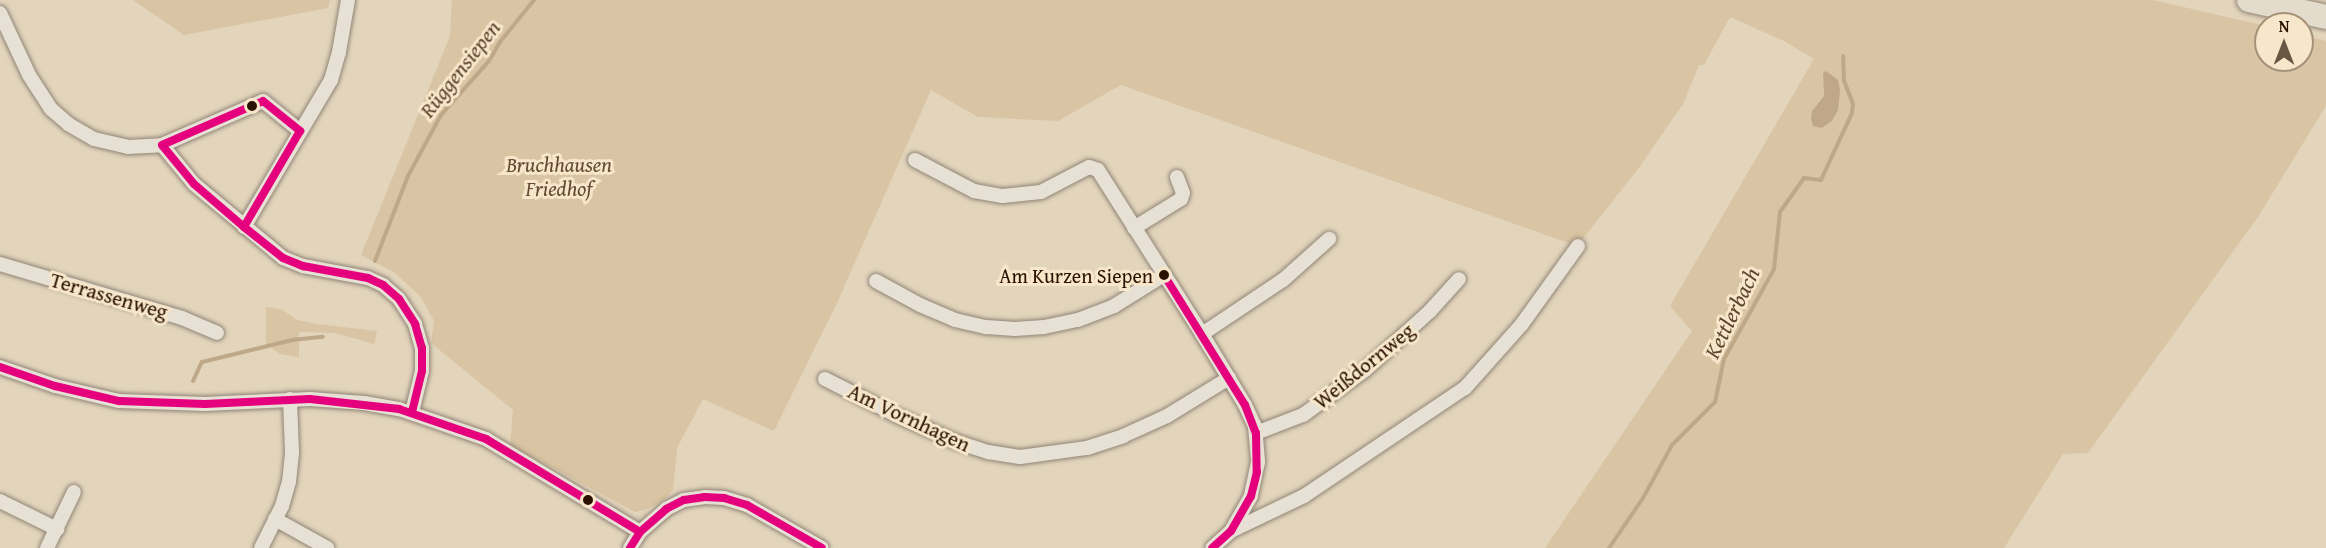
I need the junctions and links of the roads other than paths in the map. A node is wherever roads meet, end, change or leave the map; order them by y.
1 (348, 0) edge
2 (2249, 0) edge
3 (0, 13) edge
4 (2326, 17) edge
5 (300, 131) junction
6 (162, 145) junction
7 (915, 160) dead end
8 (1176, 177) dead end
9 (1131, 223) junction
10 (244, 227) junction
11 (1329, 239) dead end
12 (1578, 246) dead end
13 (0, 264) edge
14 (1164, 275) junction
15 (1459, 279) dead end
16 (876, 281) dead end
17 (217, 333) dead end
18 (1202, 334) junction
19 (0, 367) edge
20 (1229, 378) junction
21 (825, 379) dead end
22 (290, 399) junction
23 (412, 412) junction
24 (1256, 433) junction
25 (74, 492) dead end
26 (0, 501) edge
27 (275, 519) junction
28 (57, 529) junction
29 (1231, 531) junction
30 (640, 532) junction
31 (47, 548) edge
32 (261, 548) edge
33 (327, 548) edge
34 (630, 548) edge
35 (822, 548) edge
36 (1212, 548) edge

1 - 5 street
2 - 4 highway
3 - 6 street
5 - 6 street
5 - 10 street
6 - 10 street
7 - 9 street
8 - 9 street
9 - 14 street
10 - 23 street
11 - 18 street
12 - 29 street
13 - 17 street, Terrassenweg
14 - 16 street
14 - 18 street
15 - 24 street, Weißdornweg
18 - 20 street
19 - 22 street
20 - 21 street, Am Vornhagen
20 - 24 street
22 - 23 street
22 - 27 street
23 - 30 street
24 - 29 street
25 - 28 street
26 - 28 street
27 - 32 street
27 - 33 street
28 - 31 street
29 - 36 street
30 - 34 street
30 - 35 street

